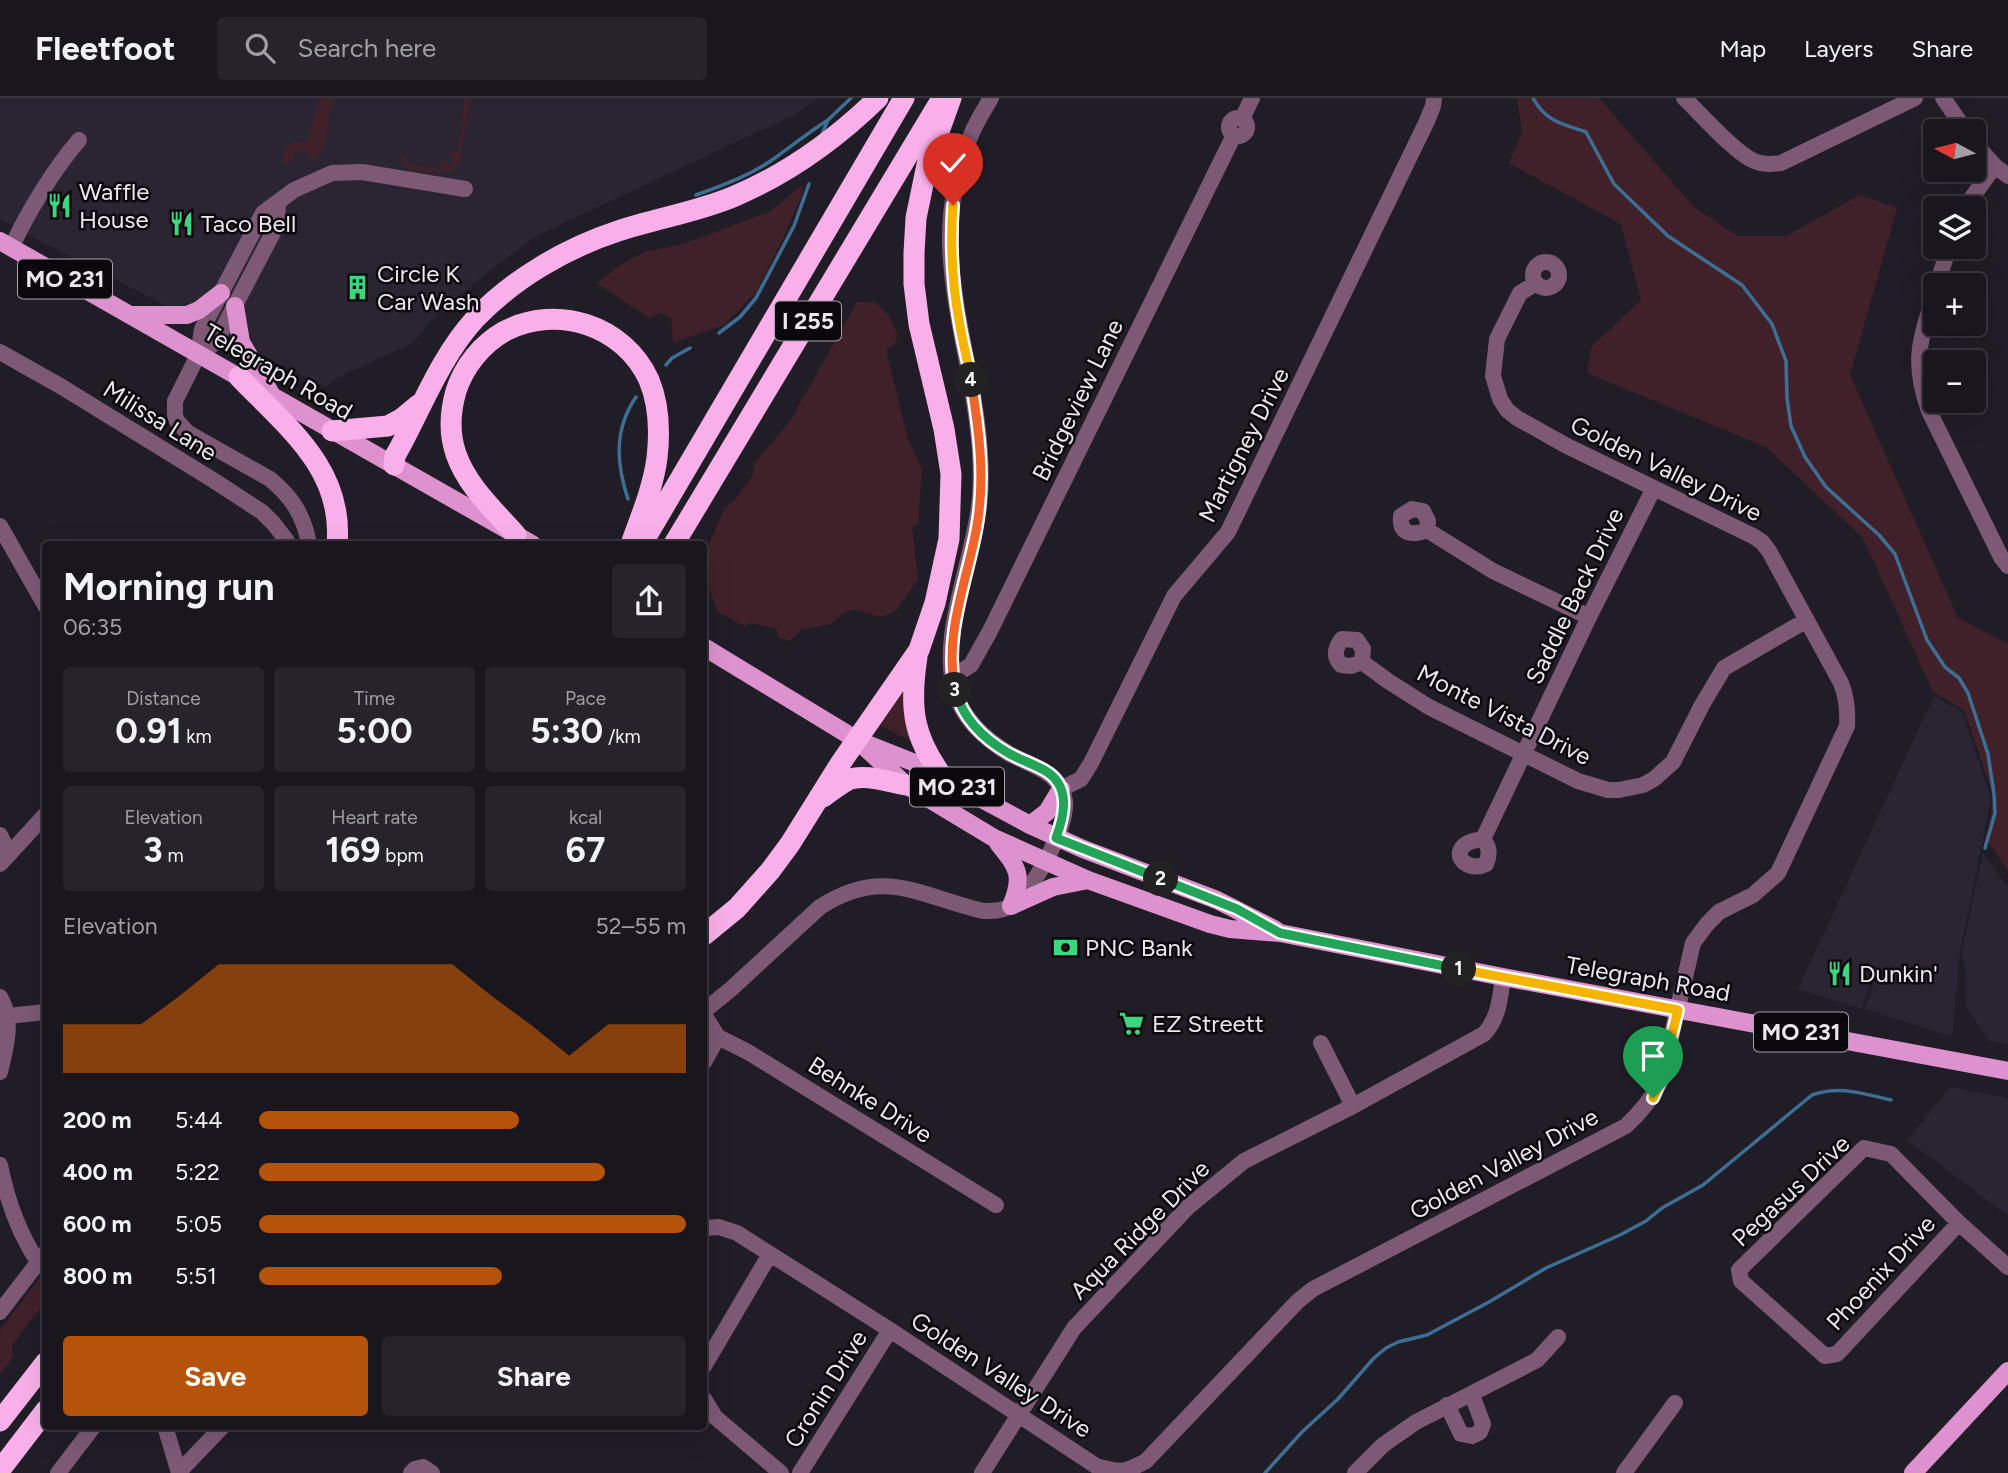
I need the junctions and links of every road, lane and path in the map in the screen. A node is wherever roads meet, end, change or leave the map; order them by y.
1 (878, 98) edge
2 (904, 98) edge
3 (942, 98) edge
4 (951, 98) edge
5 (991, 98) edge
6 (1252, 98) edge
7 (1434, 98) edge
8 (1684, 98) edge
9 (1915, 98) edge
10 (1943, 98) edge
11 (1958, 119) edge
12 (79, 140) dead end
13 (1986, 155) edge
14 (2001, 171) edge
15 (465, 189) dead end
16 (1976, 196) edge
17 (278, 202) junction
18 (5, 245) edge
19 (1535, 284) dead end
20 (221, 293) junction
21 (235, 306) junction
22 (130, 315) junction
23 (1923, 334) edge
24 (0, 352) edge
25 (198, 355) junction
26 (239, 377) junction
27 (273, 397) junction
28 (425, 399) junction
29 (332, 431) junction
30 (394, 465) junction
31 (1654, 488) junction
32 (0, 526) edge
33 (1427, 530) dead end
34 (524, 539) edge
35 (285, 541) edge
36 (308, 541) edge
37 (337, 541) edge
38 (632, 541) edge
39 (644, 541) edge
40 (676, 541) edge
41 (2008, 566) edge
42 (42, 600) edge
43 (1589, 617) junction
44 (1807, 620) junction
45 (707, 649) edge
46 (919, 650) junction
47 (1362, 662) dead end
48 (953, 677) junction
49 (857, 740) junction
50 (1523, 753) junction
51 (945, 780) junction
52 (905, 785) junction
53 (1061, 789) junction
54 (818, 800) junction
55 (42, 818) edge
56 (1030, 825) junction
57 (0, 835) edge
58 (994, 838) junction
59 (1056, 838) junction
60 (1483, 839) dead end
61 (5, 858) edge
62 (1044, 861) junction
63 (1088, 880) junction
64 (1011, 906) junction
65 (707, 933) edge
66 (1280, 933) junction
67 (1503, 977) junction
68 (0, 997) edge
69 (707, 1010) edge
70 (1678, 1010) junction
71 (42, 1012) edge
72 (8, 1016) junction
73 (707, 1018) edge
74 (718, 1037) junction
75 (1321, 1042) dead end
76 (707, 1057) edge
77 (2008, 1071) edge
78 (0, 1072) edge
79 (1353, 1106) junction
80 (0, 1165) edge
81 (996, 1205) dead end
82 (1959, 1223) junction
83 (707, 1228) edge
84 (769, 1254) junction
85 (42, 1257) edge
86 (2008, 1267) edge
87 (0, 1312) edge
88 (890, 1330) junction
89 (1558, 1337) dead end
90 (1837, 1354) joint
91 (707, 1361) edge
92 (42, 1367) edge
93 (2008, 1371) edge
94 (1472, 1395) junction
95 (707, 1404) edge
96 (1675, 1404) dead end
97 (1447, 1405) junction
98 (42, 1415) edge
99 (1019, 1415) junction
100 (0, 1421) edge
101 (91, 1430) edge
102 (166, 1430) edge
103 (219, 1430) edge
104 (0, 1470) edge
105 (58, 1473) edge
106 (179, 1473) edge
107 (411, 1473) edge
108 (432, 1473) edge
109 (782, 1473) edge
110 (800, 1473) edge
111 (982, 1473) edge
112 (1355, 1473) edge
113 (1624, 1473) edge
114 (1913, 1473) edge

1 - 28 highway
2 - 39 highway, I 255
3 - 40 highway, I 255
4 - 46 highway
5 - 48 street
6 - 48 street, Bridgeview Lane
7 - 53 street, Martigney Drive
8 - 9 street
10 - 11 street
12 - 18 street
13 - 14 street
14 - 16 street
15 - 17 street
17 - 20 street
17 - 21 street
18 - 22 main road, Telegraph Road / MO 231
19 - 31 street, Golden Valley Drive
20 - 22 main road
20 - 25 street
21 - 25 street
21 - 27 main road
22 - 25 main road, Telegraph Road / MO 231
23 - 41 street
24 - 35 street, Milissa Lane
25 - 26 main road, Telegraph Road / MO 231
25 - 36 street
26 - 27 main road, Telegraph Road / MO 231
26 - 37 highway
27 - 29 main road, Telegraph Road / MO 231
28 - 29 highway
28 - 30 highway
29 - 30 main road, Telegraph Road / MO 231
30 - 34 main road, Telegraph Road / MO 231
31 - 43 street, Saddle Back Drive
31 - 44 street, Golden Valley Drive
32 - 42 street
33 - 43 street
34 - 38 highway
43 - 50 street, Saddle Back Drive
44 - 50 street, Monte Vista Drive
44 - 70 street, Golden Valley Drive
45 - 49 main road, Telegraph Road / MO 231
46 - 49 highway
46 - 51 highway
47 - 50 street, Monte Vista Drive
48 - 53 street
49 - 51 main road, Telegraph Road / MO 231
49 - 52 main road, Telegraph Road / MO 231
49 - 54 highway
50 - 60 street, Saddle Back Drive
51 - 56 main road, Telegraph Road / MO 231
52 - 54 highway
52 - 58 main road, Telegraph Road / MO 231
53 - 56 main road
53 - 59 street
54 - 65 highway
55 - 61 street
56 - 59 main road, Telegraph Road / MO 231
57 - 61 street
58 - 62 main road, Telegraph Road / MO 231
58 - 64 main road
59 - 62 street
59 - 66 main road, Telegraph Road / MO 231
62 - 63 main road, Telegraph Road / MO 231
62 - 64 street
63 - 64 main road
63 - 66 main road, Telegraph Road / MO 231
64 - 69 street
66 - 67 main road, Telegraph Road / MO 231
67 - 70 main road, Telegraph Road / MO 231
67 - 79 street, Aqua Ridge Drive
68 - 72 street
70 - 77 main road, Telegraph Road / MO 231
70 - 99 street, Golden Valley Drive
71 - 72 street
72 - 78 street
73 - 74 street
74 - 76 street
74 - 81 street, Behnke Drive
75 - 79 street
79 - 99 street, Aqua Ridge Drive
80 - 85 street
82 - 86 street, Pegasus Drive
82 - 90 street, Phoenix Drive
82 - 90 street, Pegasus Drive
83 - 84 street, Golden Valley Drive
84 - 88 street, Golden Valley Drive
84 - 91 street
85 - 87 street
88 - 99 street, Golden Valley Drive
88 - 110 street, Cronin Drive
89 - 94 street
92 - 100 highway
93 - 114 main road
94 - 97 street
94 - 97 street
95 - 109 street
96 - 113 street
97 - 112 street
98 - 104 highway
99 - 111 street, Aqua Ridge Drive
101 - 105 street
102 - 106 street
103 - 106 street
107 - 108 street

